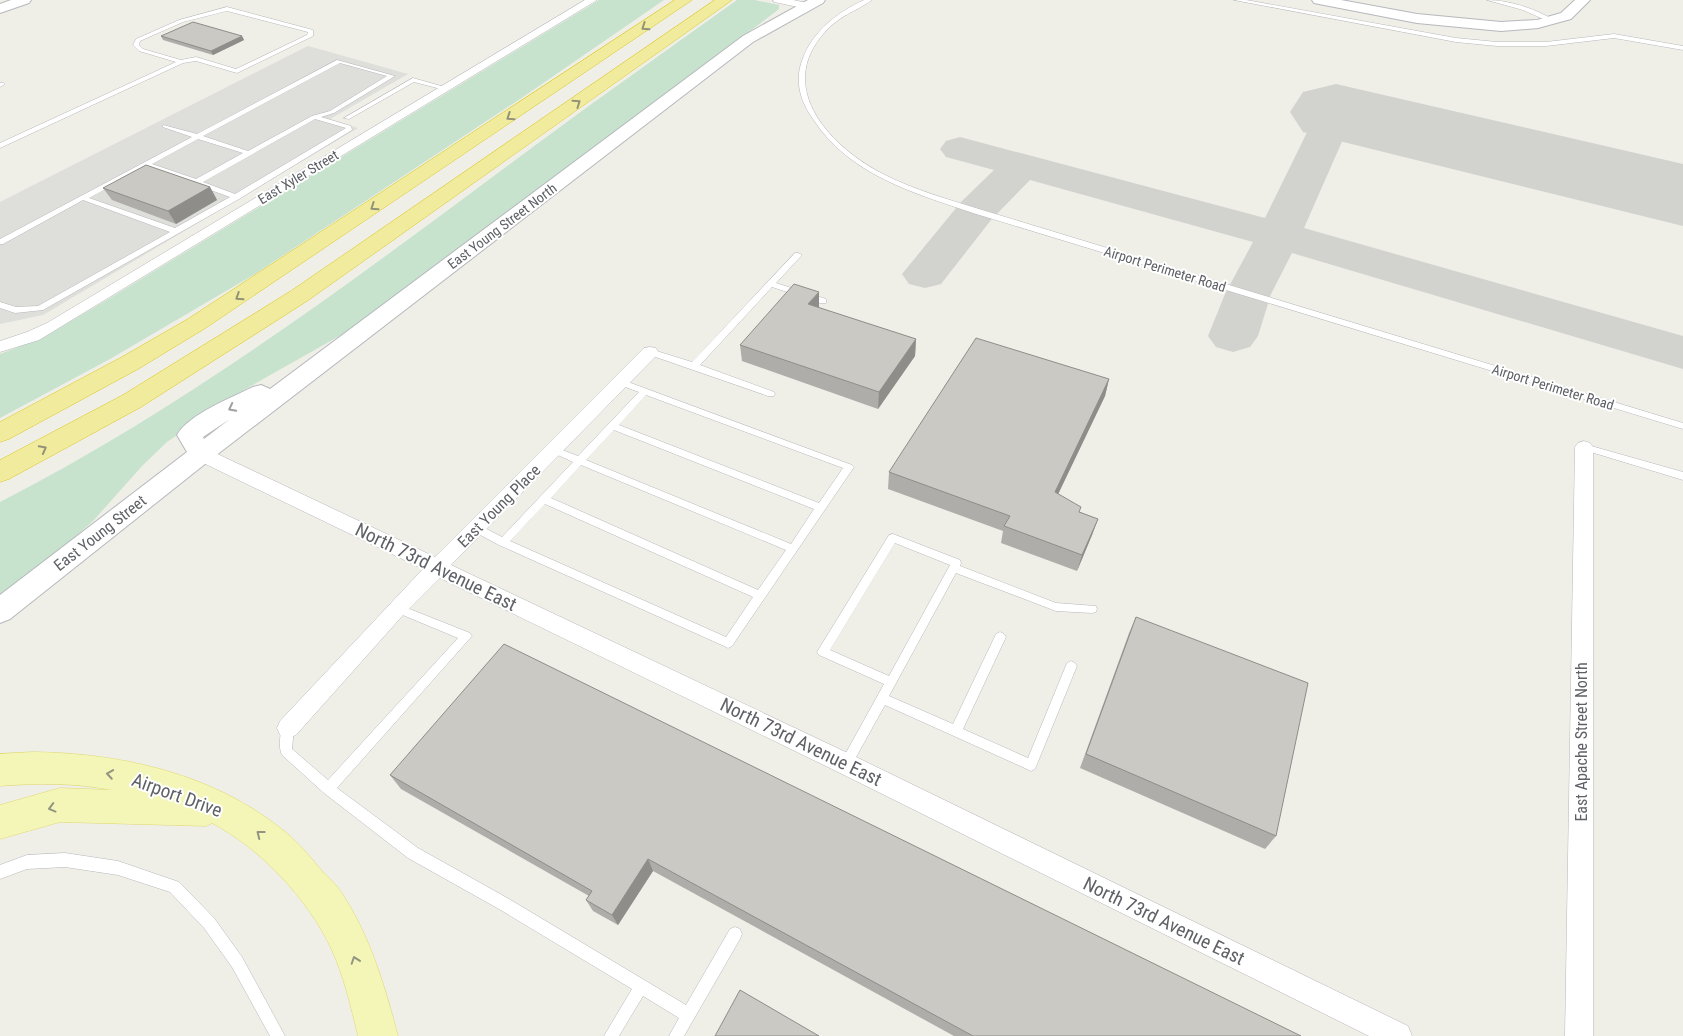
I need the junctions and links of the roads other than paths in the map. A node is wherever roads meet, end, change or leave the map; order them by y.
1 (24, 0) edge
2 (592, 0) edge
3 (685, 0) edge
4 (725, 0) edge
5 (778, 0) edge
6 (869, 0) edge
7 (1237, 0) edge
8 (1319, 0) edge
9 (1490, 0) edge
10 (1583, 0) edge
11 (1499, 1) edge
12 (813, 3) edge
13 (2, 4) edge
14 (1552, 21) junction
15 (1683, 48) edge
16 (181, 62) junction
17 (445, 88) junction
18 (314, 117) junction
19 (347, 118) dead end
20 (165, 126) dead end
21 (198, 136) junction
22 (0, 146) edge
23 (249, 153) junction
24 (146, 164) junction
25 (198, 182) junction
26 (450, 191) junction
27 (236, 197) junction
28 (83, 198) junction
29 (175, 231) junction
30 (0, 242) edge
31 (798, 255) dead end
32 (770, 284) junction
33 (823, 301) dead end
34 (0, 305) edge
35 (0, 347) edge
36 (650, 352) joint
37 (694, 366) junction
38 (620, 382) junction
39 (645, 391) junction
40 (771, 394) dead end
41 (613, 426) junction
42 (1683, 426) edge
43 (0, 433) edge
44 (1584, 447) joint
45 (554, 450) junction
46 (201, 454) junction
47 (580, 461) junction
48 (0, 472) edge
49 (1683, 476) edge
50 (0, 492) edge
51 (544, 499) junction
52 (821, 508) junction
53 (477, 528) junction
54 (503, 542) junction
55 (793, 548) junction
56 (437, 568) junction
57 (954, 568) junction
58 (761, 596) junction
59 (397, 608) junction
60 (1092, 609) dead end
61 (0, 611) edge
62 (1000, 637) dead end
63 (1070, 666) dead end
64 (891, 682) junction
65 (882, 698) junction
66 (288, 728) joint
67 (956, 731) junction
68 (846, 764) junction
69 (0, 770) edge
70 (328, 789) junction
71 (222, 809) junction
72 (0, 822) edge
73 (0, 872) edge
74 (735, 934) dead end
75 (641, 987) junction
76 (688, 1015) junction
77 (278, 1036) edge
78 (378, 1036) edge
79 (611, 1036) edge
80 (676, 1036) edge
81 (1398, 1036) edge
82 (1579, 1036) edge

1 - 13 street
2 - 17 street, East Xyler Street
3 -> 43 highway
26 -> 4 highway
5 - 12 street
6 - 42 lane, Airport Perimeter Road
7 - 15 lane
8 - 14 street
9 - 11 lane
10 - 14 street
11 - 14 lane
12 - 46 street, East Young Street North
16 - 16 lane
16 - 22 lane
17 - 19 lane
17 - 35 street, East Xyler Street
18 - 21 lane
18 - 23 lane
18 - 27 lane
20 - 21 lane
21 - 23 lane
21 - 24 lane
23 - 25 lane
24 - 25 lane
24 - 28 lane
25 - 27 lane
48 -> 26 highway
26 - 50 highway
27 - 29 lane
28 - 29 lane
28 - 30 lane
29 - 34 lane
31 - 32 lane
32 - 33 lane
32 - 37 lane
36 - 37 lane
36 - 38 street, East Young Place
37 - 40 lane
38 - 39 lane
38 - 45 street, East Young Place
39 - 41 lane
39 - 52 lane
41 - 47 lane
41 - 52 lane
44 - 49 lane
44 - 82 street, East Apache Street North
45 - 47 lane
45 - 53 street, East Young Place
46 - 56 street, North 73rd Avenue East
46 - 61 street, East Young Street
47 - 51 lane
47 - 55 lane
51 - 54 lane
51 - 58 lane
52 - 55 lane
53 - 54 lane
53 - 56 street, East Young Place
54 - 58 lane
55 - 58 lane
56 - 59 street, East Young Place
56 - 68 street, North 73rd Avenue East
57 - 60 lane
57 - 64 lane
57 - 64 lane
59 - 66 street, East Young Place
59 - 70 lane
62 - 67 lane
63 - 67 lane
64 - 65 lane
65 - 67 lane
65 - 68 lane
66 - 70 lane
68 - 81 street, North 73rd Avenue East
71 -> 69 main road, Airport Drive
70 - 75 lane
71 -> 72 main road
78 -> 71 main road, Airport Drive
73 - 77 lane
74 - 76 lane
75 - 76 lane
75 - 79 lane
76 - 80 lane

